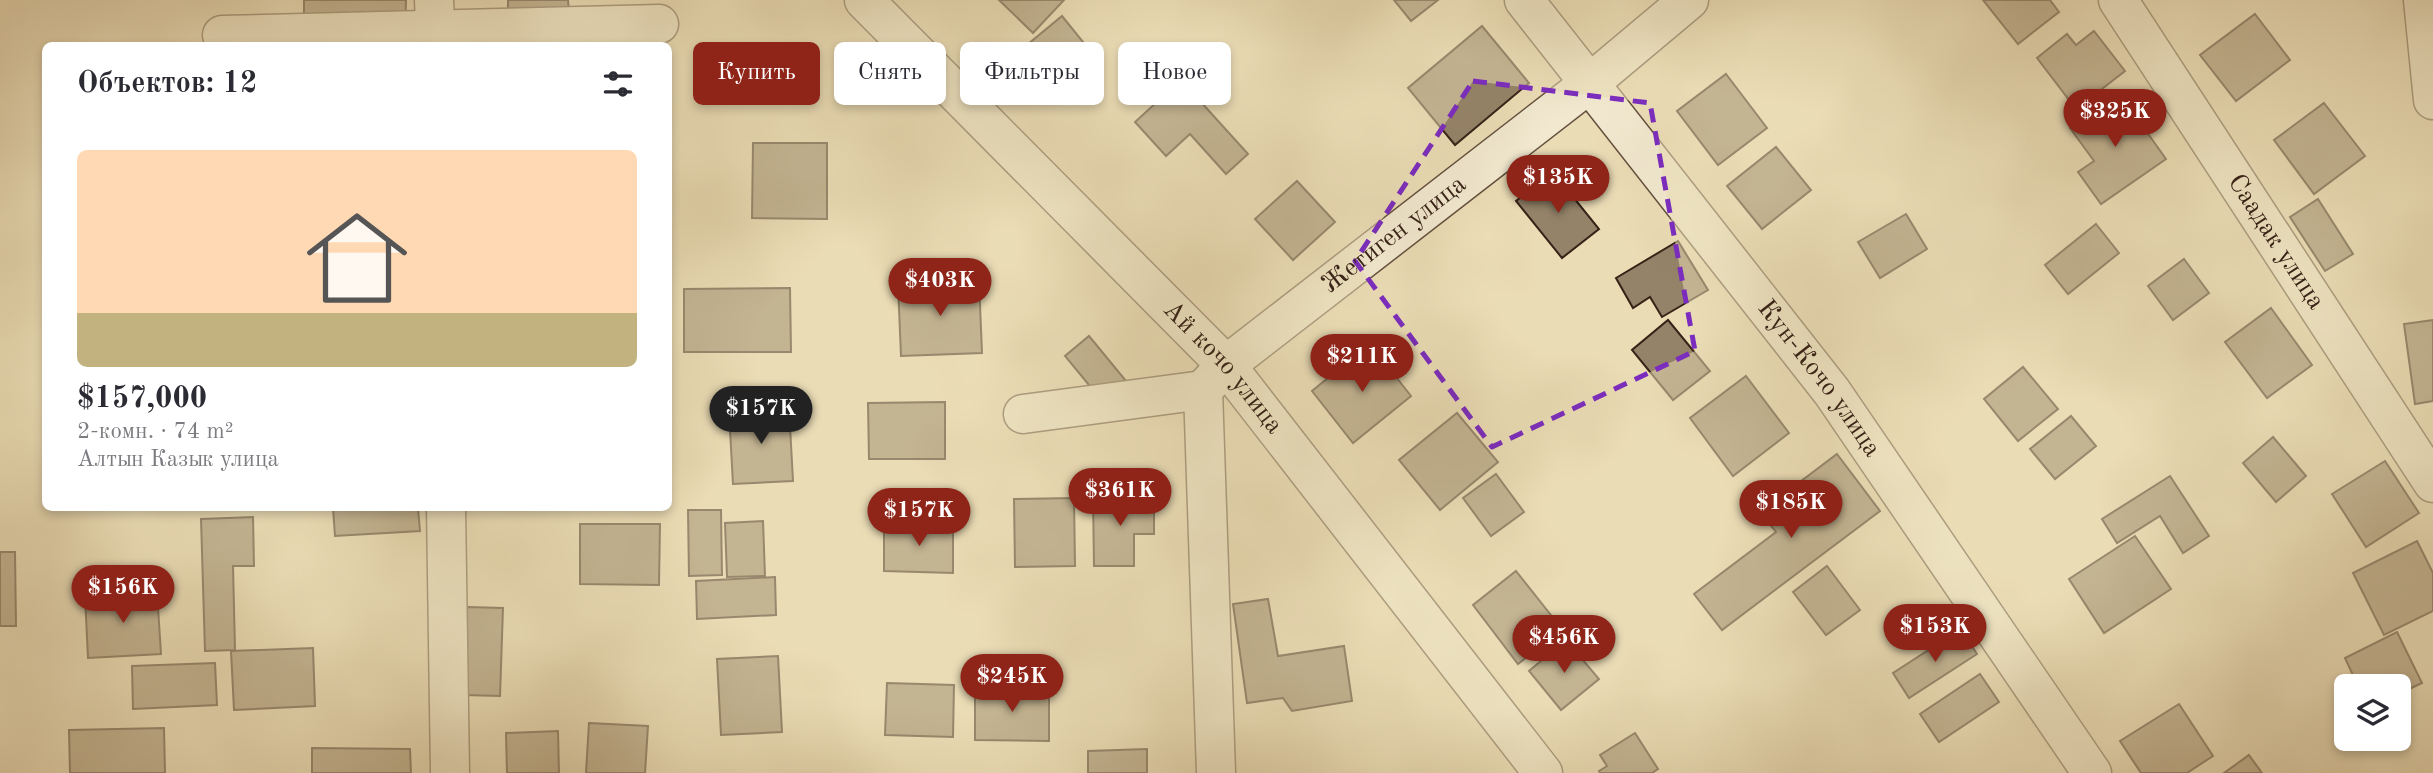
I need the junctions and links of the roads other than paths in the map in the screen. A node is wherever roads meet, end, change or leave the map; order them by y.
1 (864, 0) edge
2 (1524, 0) edge
3 (1689, 0) edge
4 (2118, 0) edge
5 (2423, 0) edge
6 (659, 24) dead end
7 (435, 25) edge
8 (222, 34) dead end
9 (1590, 83) junction
10 (2433, 100) edge
11 (1214, 378) junction
12 (1023, 414) dead end
13 (2433, 483) edge
14 (446, 511) edge
15 (450, 773) edge
16 (1216, 773) edge
17 (1543, 773) edge
18 (2092, 773) edge

1 - 11 street, Ай кочо улица
2 - 9 street, Кун-Кочо улица
3 - 9 street, Жетиген улица
4 - 13 street, Саадак улица
5 - 10 street
6 - 7 street
7 - 8 street
9 - 11 street, Жетиген улица
9 - 18 street, Кун-Кочо улица
11 - 12 street
11 - 16 street
11 - 17 street, Ай кочо улица
14 - 15 street

